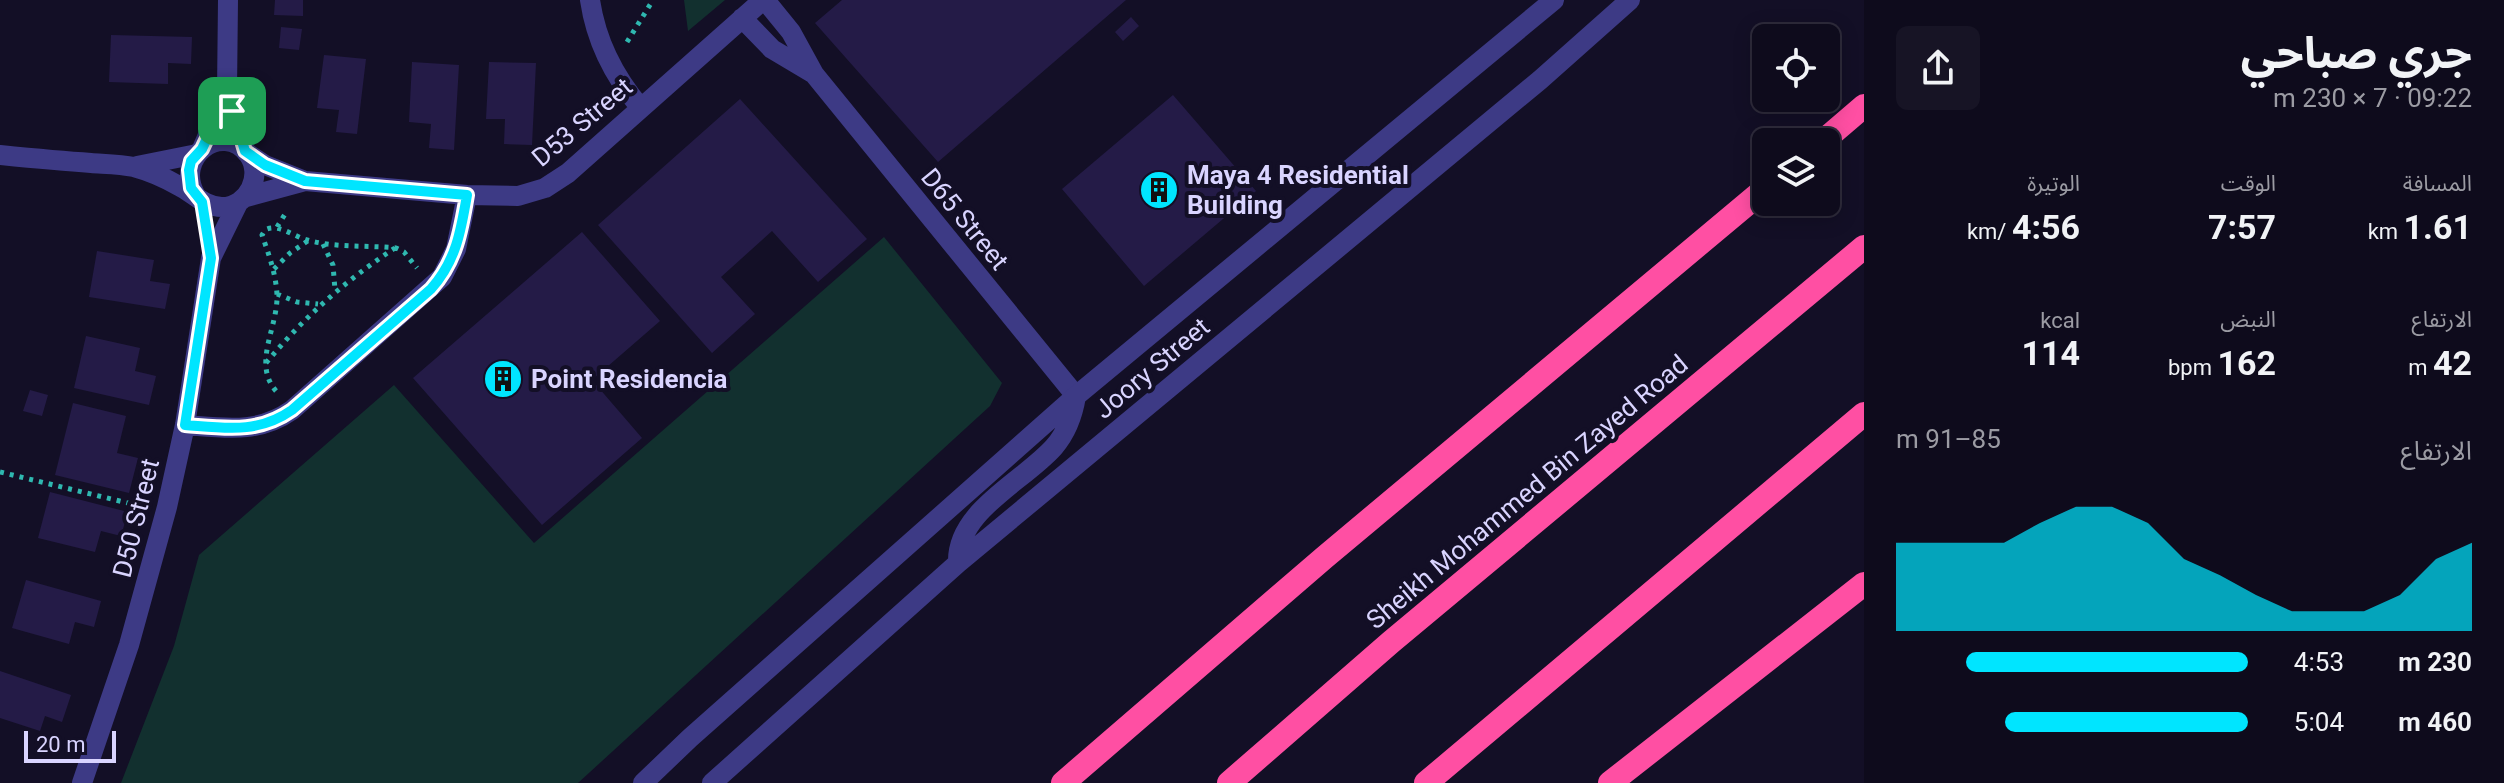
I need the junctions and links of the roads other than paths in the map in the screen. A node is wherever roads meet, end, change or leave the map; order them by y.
1 (228, 0) edge
2 (590, 0) edge
3 (764, 0) edge
4 (1554, 0) edge
5 (1630, 0) edge
6 (742, 18) junction
7 (814, 74) junction
8 (227, 91) junction
9 (1864, 106) edge
10 (640, 107) junction
11 (1838, 128) edge
12 (199, 151) junction
13 (246, 152) junction
14 (0, 155) edge
15 (133, 167) junction
16 (305, 181) junction
17 (467, 195) junction
18 (199, 199) junction
19 (242, 200) junction
20 (1752, 200) edge
21 (1864, 247) edge
22 (211, 258) junction
23 (1076, 396) junction
24 (1864, 414) edge
25 (185, 425) junction
26 (958, 563) junction
27 (1864, 567) edge
28 (1864, 584) edge
29 (1767, 661) junction
30 (82, 783) edge
31 (643, 783) edge
32 (712, 783) edge
33 (1063, 783) edge
34 (1229, 783) edge
35 (1426, 783) edge
36 (1610, 783) edge

1 - 8 street
2 - 10 street
3 - 6 street, D53 Street
3 - 7 street, D65 Street
4 - 23 street, Joory Street
5 - 26 street, Joory Street
6 - 7 street, D65 Street
6 - 10 street, D53 Street
7 - 23 street, D65 Street
8 - 12 street
8 - 13 street
9 - 11 highway
10 - 17 street, D53 Street
12 - 13 street
12 - 15 street
12 - 18 street
13 - 16 street, D53 Street
13 - 19 street
14 - 15 street
15 - 18 street
16 - 17 street, D53 Street
16 - 19 street, D53 Street
17 - 25 street
18 - 19 street
18 - 22 street, D50 Street
19 - 22 street, D50 Street
20 - 33 highway
21 - 34 highway, Sheikh Mohammed Bin Zayed Road
22 - 25 street, D50 Street
23 - 26 street
23 - 31 street, Joory Street
24 - 35 highway
25 - 30 street, D50 Street
26 - 32 street, Joory Street
27 - 29 highway
28 - 29 highway
29 - 36 highway

